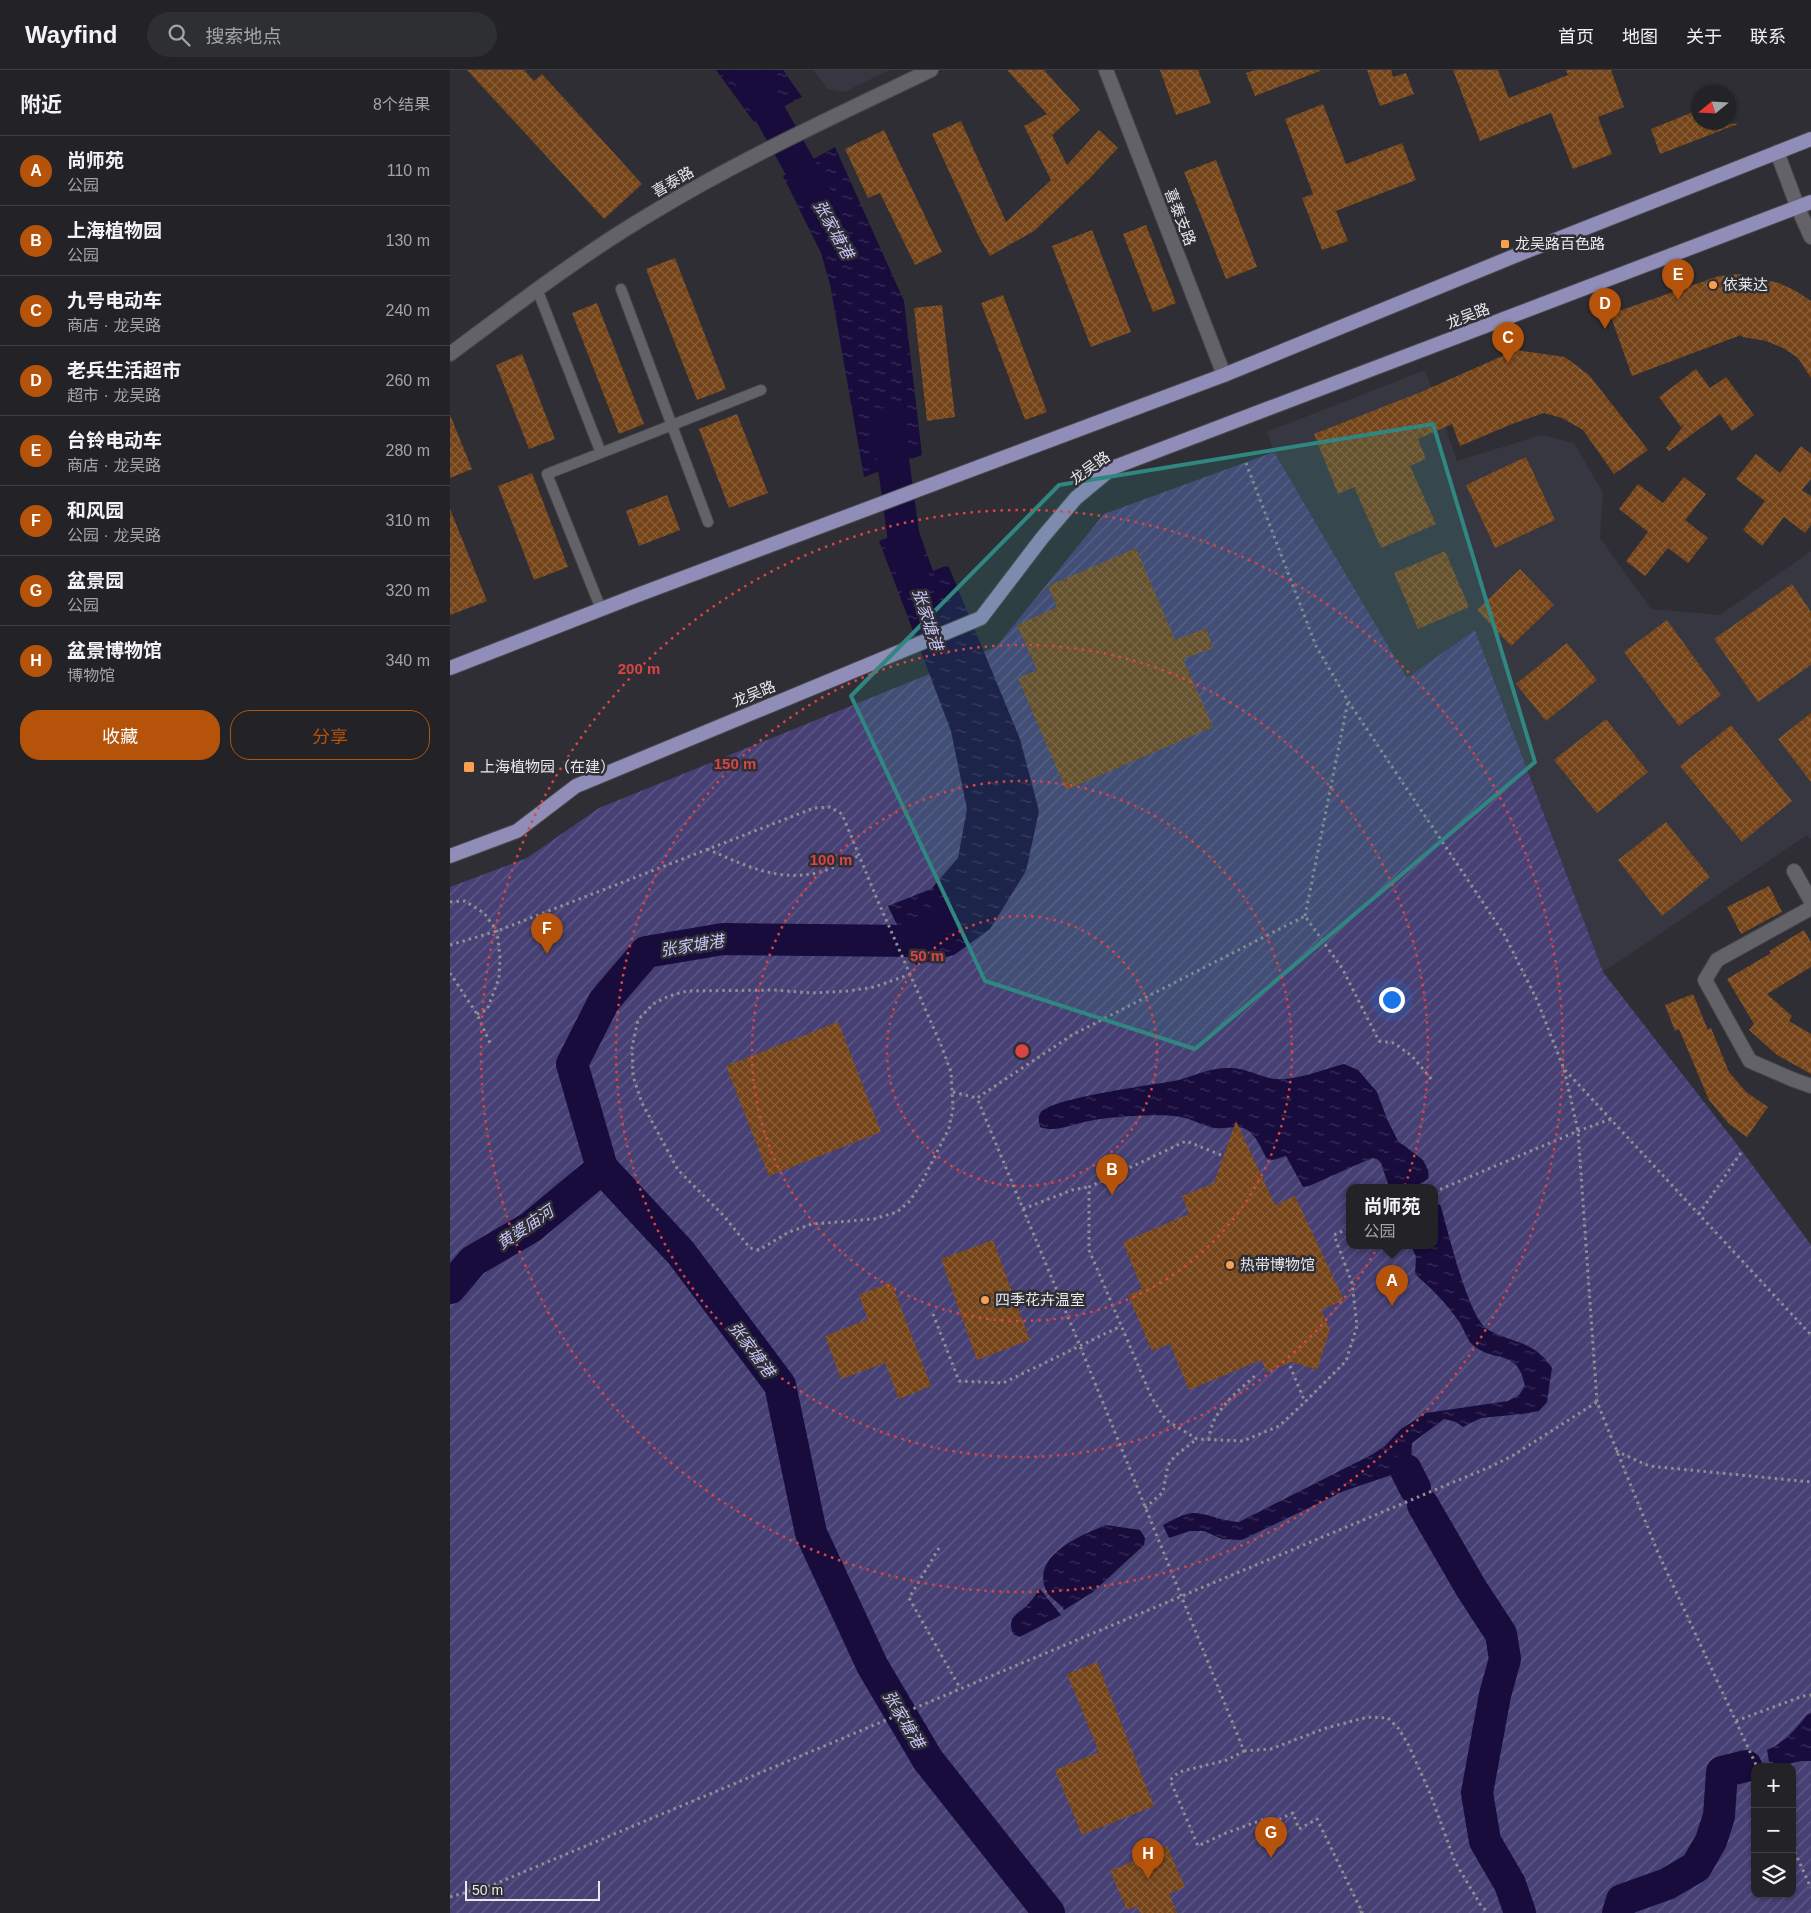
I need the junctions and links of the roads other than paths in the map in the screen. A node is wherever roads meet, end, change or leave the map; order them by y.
1 (931, 70) edge
2 (1106, 70) edge
3 (1811, 139) edge
4 (1777, 152) junction
5 (1811, 202) edge
6 (1798, 208) junction
7 (1811, 236) edge
8 (621, 289) dead end
9 (537, 290) junction
10 (450, 354) edge
11 (1224, 375) junction
12 (761, 390) dead end
13 (672, 425) junction
14 (601, 453) junction
15 (708, 522) dead end
16 (601, 609) junction
17 (450, 668) edge
18 (450, 856) edge
19 (1794, 871) dead end
20 (1811, 901) edge
21 (1811, 908) edge
22 (1811, 1086) edge

1 - 9 street, 喜泰路
2 - 11 street, 喜泰支路
3 - 4 main road
4 - 6 street
4 - 11 main road
5 - 6 main road, 龙吴路
6 - 7 street
6 - 18 main road, 龙吴路
8 - 13 lane
9 - 10 street, 喜泰路
9 - 14 lane
11 - 16 main road
12 - 13 lane
13 - 14 lane
13 - 15 lane
14 - 16 lane
16 - 17 main road
19 - 20 street
21 - 22 street

